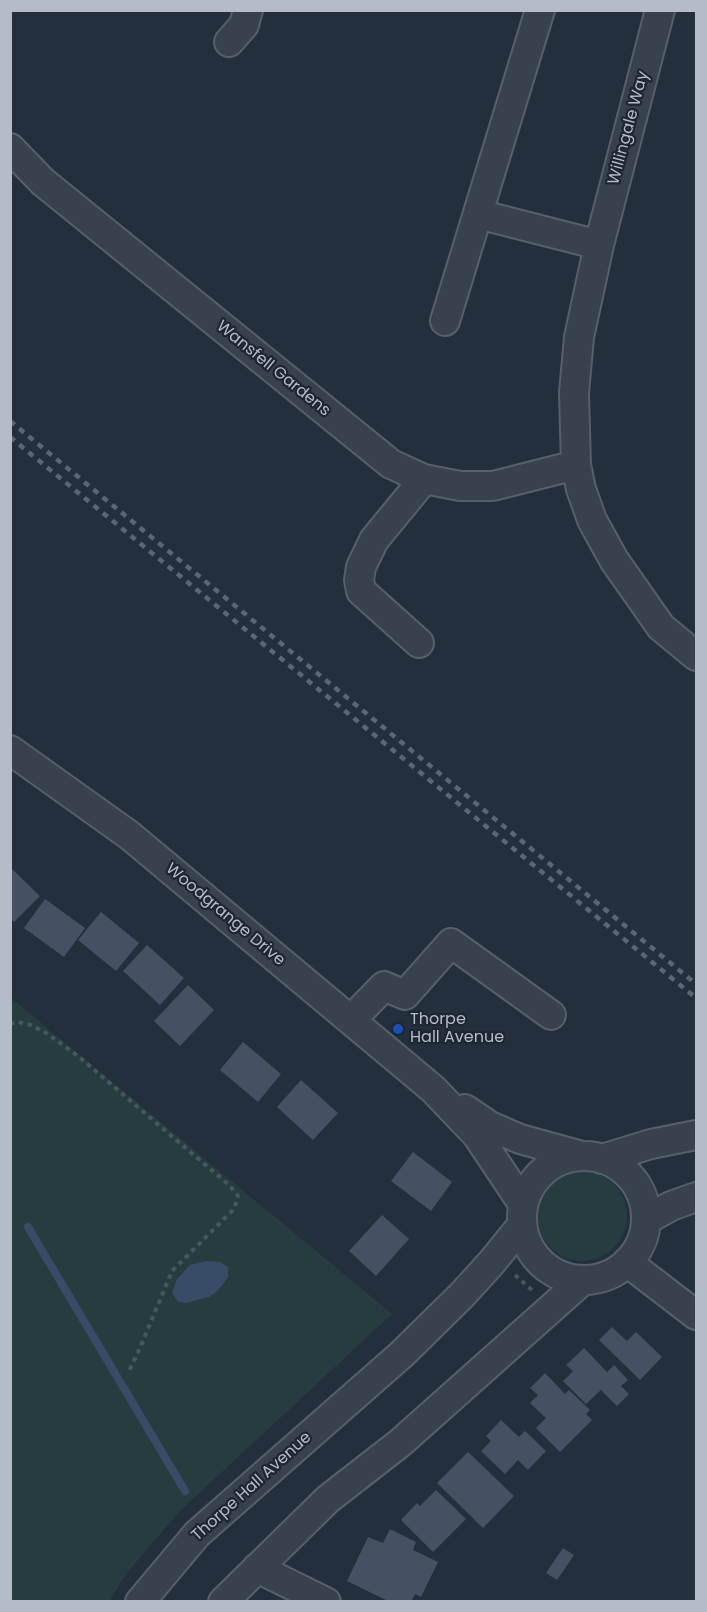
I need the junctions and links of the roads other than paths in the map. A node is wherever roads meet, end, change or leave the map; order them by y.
1 (248, 10) edge
2 (540, 10) edge
3 (660, 10) edge
4 (229, 42) dead end
5 (10, 148) edge
6 (478, 214) junction
7 (599, 245) junction
8 (445, 321) dead end
9 (576, 465) junction
10 (424, 479) junction
11 (419, 643) dead end
12 (696, 656) edge
13 (10, 750) edge
14 (551, 1015) dead end
15 (351, 1020) junction
16 (433, 1089) junction
17 (696, 1135) edge
18 (592, 1158) junction
19 (696, 1197) edge
20 (522, 1214) junction
21 (646, 1220) junction
22 (627, 1262) junction
23 (584, 1280) junction
24 (696, 1315) edge
25 (257, 1568) junction
26 (140, 1602) edge
27 (223, 1602) edge
28 (326, 1602) edge

1 - 4 street
2 - 6 street
3 - 7 street, Willingale Way
5 - 10 street, Wansfell Gardens
6 - 7 street
6 - 8 street
7 - 9 street, Willingale Way
9 - 10 street, Wansfell Gardens
9 - 12 street, Willingale Way
10 - 11 street
13 - 15 street, Woodgrange Drive
14 - 15 street
15 - 16 street, Woodgrange Drive
16 - 18 street, Woodgrange Drive
16 - 20 street, Woodgrange Drive
17 - 18 street
18 - 20 street
18 - 21 street
19 - 21 street
20 - 23 street
20 - 26 street, Thorpe Hall Avenue
21 - 22 street
22 - 23 street
22 - 24 street
23 - 25 street
25 - 27 street
25 - 28 street

